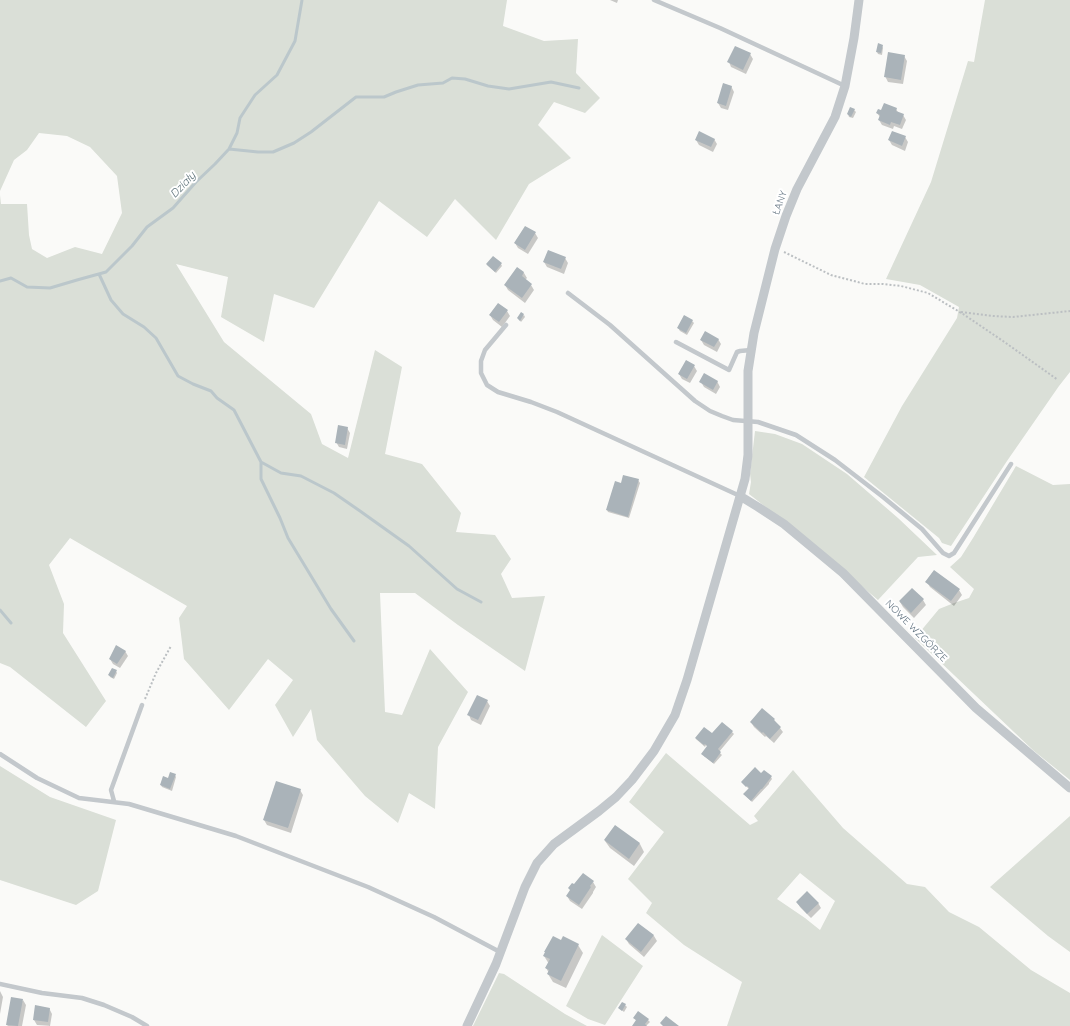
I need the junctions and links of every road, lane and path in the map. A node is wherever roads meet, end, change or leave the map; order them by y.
1 (654, 0) edge
2 (859, 0) edge
3 (845, 86) junction
4 (776, 249) junction
5 (568, 292) dead end
6 (1070, 311) edge
7 (960, 312) junction
8 (506, 325) dead end
9 (676, 342) dead end
10 (751, 350) junction
11 (1058, 380) dead end
12 (748, 421) junction
13 (1011, 464) dead end
14 (740, 496) junction
15 (171, 646) dead end
16 (142, 705) joint
17 (0, 754) edge
18 (1070, 788) edge
19 (114, 802) junction
20 (500, 952) junction
21 (0, 984) edge
22 (147, 1026) edge
23 (467, 1026) edge

1 - 3 lane
2 - 3 street, ŁANY
3 - 4 street, ŁANY
4 - 7 path
4 - 10 street, ŁANY
5 - 12 lane
6 - 7 path
7 - 11 path
8 - 14 lane
9 - 10 lane
10 - 12 street, ŁANY
12 - 13 lane
12 - 14 street, ŁANY
14 - 18 street, NOWE WZGÓRZE
14 - 20 street, ŁANY
15 - 16 path
16 - 19 lane
17 - 19 lane
19 - 20 lane
20 - 23 street, ŁANY
21 - 22 lane

